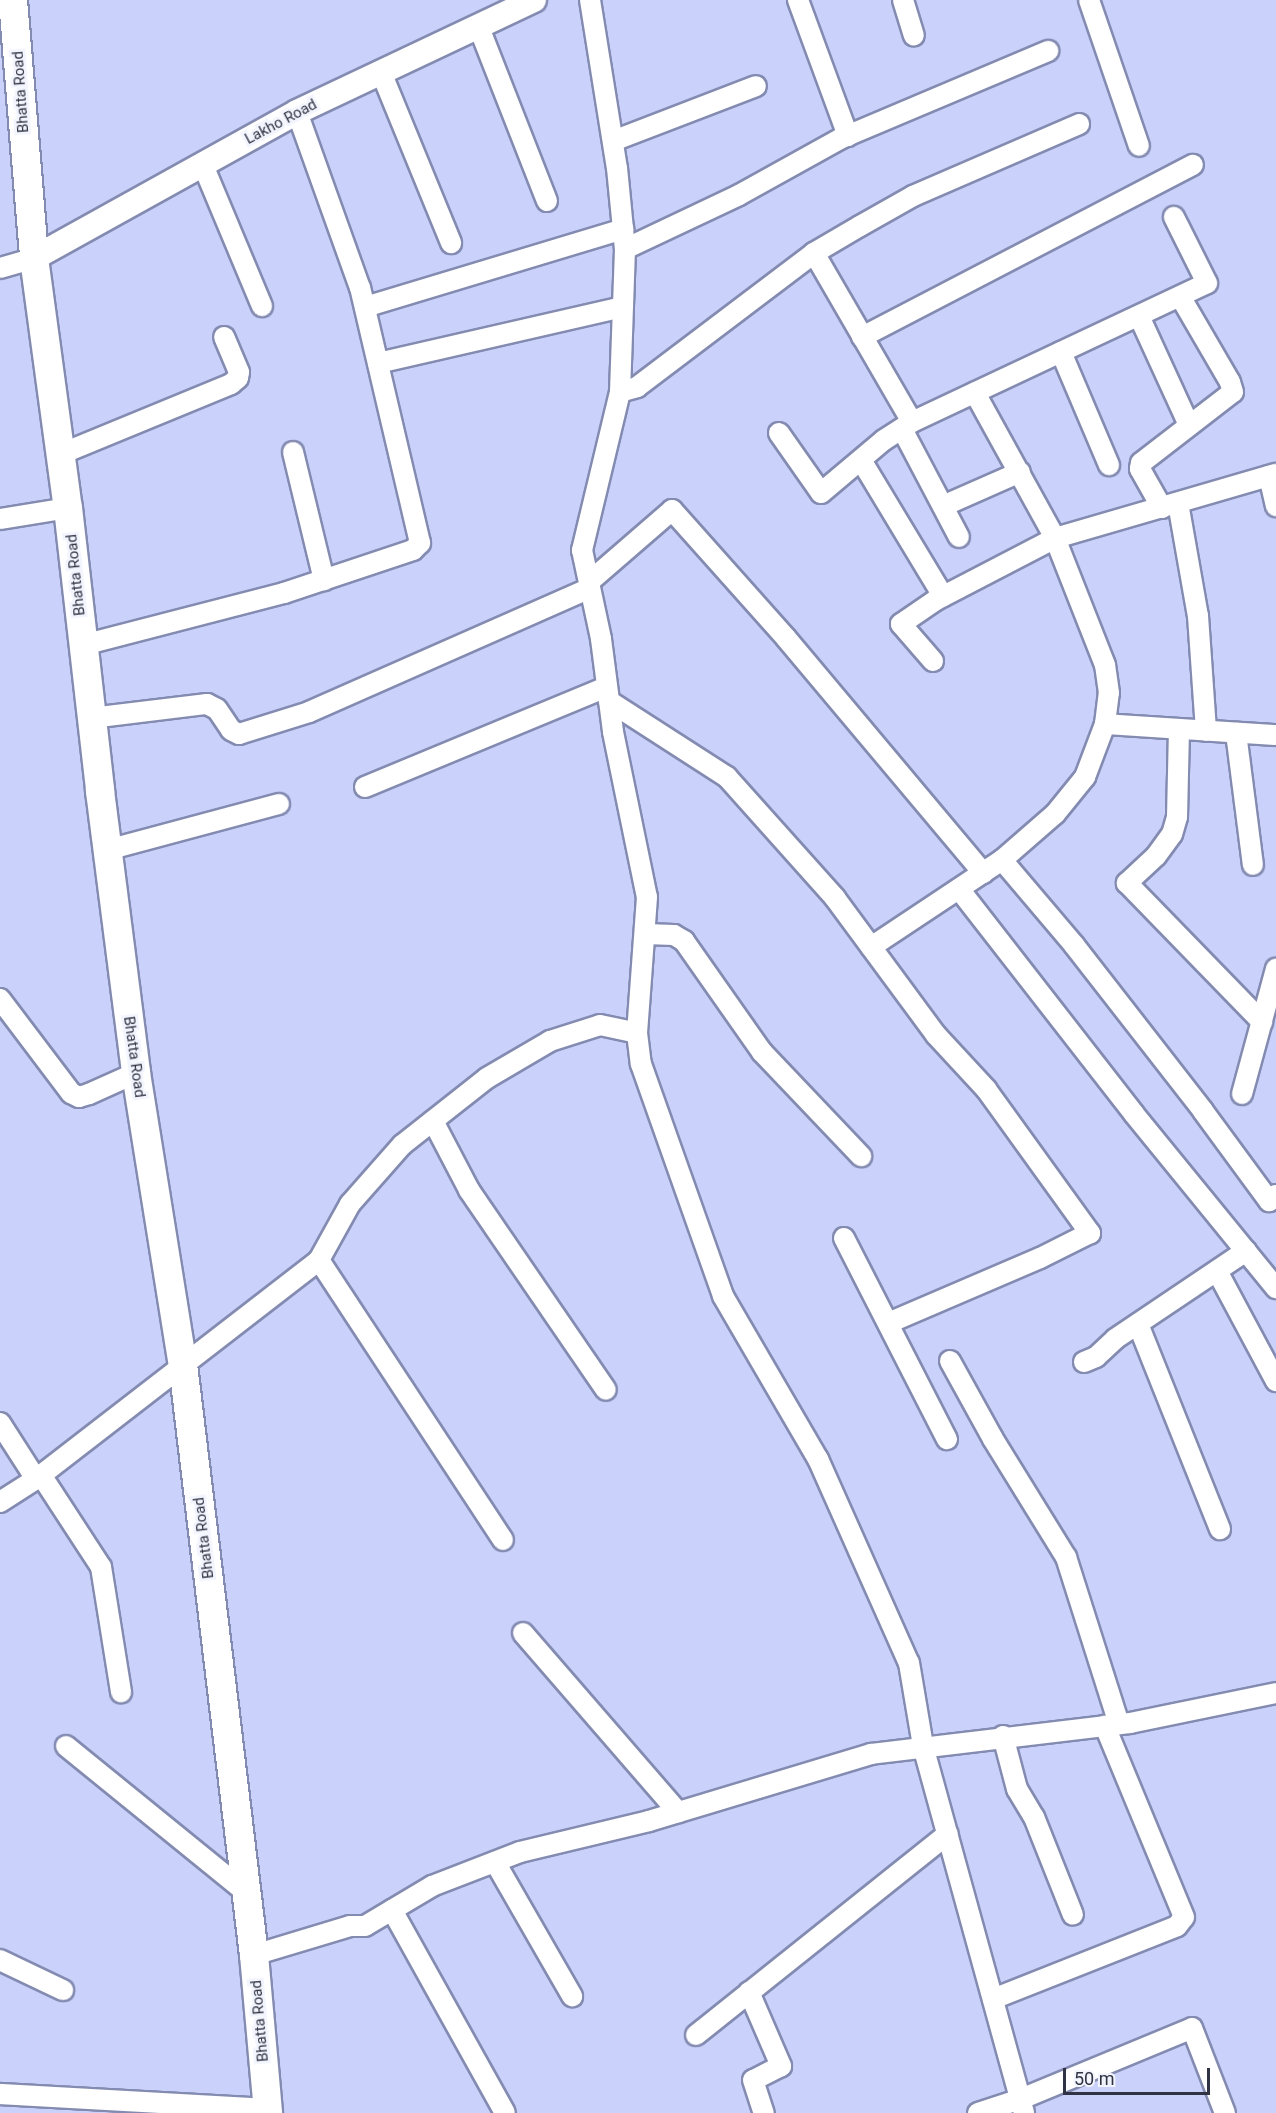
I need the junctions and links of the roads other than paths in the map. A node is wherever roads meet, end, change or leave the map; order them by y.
1 (13, 0) edge
2 (534, 0) edge
3 (590, 0) edge
4 (798, 0) edge
5 (903, 0) edge
6 (1089, 0) edge
7 (478, 25) junction
8 (914, 35) dead end
9 (9, 50) edge
10 (1048, 51) dead end
11 (381, 72) junction
12 (756, 86) dead end
13 (297, 112) junction
14 (1079, 124) dead end
15 (848, 136) junction
16 (613, 141) junction
17 (1139, 146) dead end
18 (202, 165) junction
19 (1193, 165) dead end
20 (547, 201) dead end
21 (1174, 218) dead end
22 (623, 229) junction
23 (451, 243) dead end
24 (625, 249) junction
25 (814, 254) junction
26 (34, 258) junction
27 (0, 268) edge
28 (1180, 296) junction
29 (262, 306) dead end
30 (365, 307) junction
31 (623, 307) junction
32 (1138, 316) junction
33 (224, 337) dead end
34 (862, 337) junction
35 (1062, 352) junction
36 (378, 363) junction
37 (620, 392) junction
38 (975, 393) junction
39 (1189, 425) junction
40 (907, 426) junction
41 (779, 433) dead end
42 (293, 452) dead end
43 (61, 454) junction
44 (861, 460) junction
45 (1109, 465) dead end
46 (1020, 472) junction
47 (1272, 475) edge
48 (1170, 505) junction
49 (943, 506) junction
50 (1276, 506) edge
51 (68, 508) junction
52 (0, 519) edge
53 (959, 537) dead end
54 (1055, 538) junction
55 (324, 580) junction
56 (590, 585) junction
57 (943, 596) junction
58 (83, 645) junction
59 (933, 661) dead end
60 (608, 694) junction
61 (92, 718) junction
62 (1105, 724) junction
63 (1179, 729) junction
64 (1206, 731) junction
65 (1236, 733) junction
66 (1276, 735) edge
67 (365, 787) dead end
68 (279, 804) dead end
69 (107, 850) junction
70 (1002, 860) junction
71 (1253, 865) dead end
72 (983, 873) junction
73 (959, 889) junction
74 (645, 934) junction
75 (871, 947) junction
76 (1276, 969) edge
77 (0, 999) edge
78 (1262, 1022) junction
79 (637, 1034) junction
80 (136, 1073) junction
81 (1242, 1094) dead end
82 (433, 1121) junction
83 (861, 1156) dead end
84 (1276, 1195) edge
85 (844, 1238) dead end
86 (1246, 1251) junction
87 (319, 1260) junction
88 (1217, 1271) junction
89 (1276, 1288) edge
90 (888, 1323) junction
91 (1138, 1324) junction
92 (950, 1361) dead end
93 (1084, 1362) dead end
94 (183, 1365) junction
95 (1276, 1382) edge
96 (606, 1390) dead end
97 (0, 1424) edge
98 (947, 1439) dead end
99 (38, 1477) junction
100 (0, 1502) edge
101 (1220, 1529) dead end
102 (503, 1540) dead end
103 (523, 1633) dead end
104 (121, 1692) dead end
105 (1276, 1693) edge
106 (1112, 1725) junction
107 (1003, 1736) junction
108 (66, 1746) dead end
109 (924, 1746) junction
110 (678, 1812) junction
111 (948, 1834) junction
112 (495, 1862) junction
113 (246, 1893) junction
114 (392, 1910) junction
115 (1073, 1915) dead end
116 (254, 1955) junction
117 (0, 1960) edge
118 (63, 1990) dead end
119 (749, 1992) junction
120 (572, 1996) dead end
121 (993, 1999) junction
122 (696, 2034) dead end
123 (0, 2094) edge
124 (33, 2104) edge
125 (1023, 2106) edge
126 (268, 2111) edge
127 (505, 2113) edge
128 (764, 2113) edge
129 (978, 2113) edge
130 (1225, 2113) edge

1 - 9 main road, Bhatta Road
2 - 7 street, Lakho Road
3 - 16 street
4 - 15 street
5 - 8 street
6 - 17 street
7 - 11 street, Lakho Road
7 - 20 street
9 - 26 main road, Bhatta Road
10 - 15 street
11 - 13 street, Lakho Road
11 - 23 street
12 - 16 street
13 - 18 street, Lakho Road
13 - 30 street
14 - 25 street
15 - 24 street
16 - 22 street
18 - 26 street, Lakho Road
18 - 29 street
19 - 34 street
21 - 28 street
22 - 24 street
22 - 30 street
24 - 31 street
25 - 34 street
25 - 37 street
26 - 27 street
26 - 43 main road, Bhatta Road
28 - 32 street
28 - 39 street
30 - 36 street
31 - 36 street
31 - 37 street
32 - 35 street
32 - 39 street
33 - 43 street
34 - 40 street
35 - 38 street
35 - 45 street
36 - 55 street
37 - 56 street
38 - 40 street
38 - 46 street
39 - 48 street
40 - 44 street
40 - 49 street
41 - 44 street
42 - 55 street
43 - 51 main road, Bhatta Road
44 - 57 street
46 - 49 street
46 - 54 street
47 - 48 street
47 - 50 street
48 - 54 street
48 - 64 street
49 - 53 street
51 - 52 street
51 - 58 main road, Bhatta Road
54 - 57 street
54 - 62 street
55 - 58 street
56 - 60 street
56 - 61 street
56 - 72 street
57 - 59 street
58 - 61 main road, Bhatta Road
60 - 67 street
60 - 74 street
60 - 75 street
61 - 69 main road, Bhatta Road
62 - 63 street
62 - 70 street
63 - 64 street
63 - 78 street
64 - 65 street
65 - 66 street
65 - 71 street
68 - 69 street
69 - 80 main road, Bhatta Road
70 - 72 street
70 - 84 street
72 - 73 street
73 - 75 street
73 - 86 street
74 - 79 street
74 - 83 street
75 - 90 street
76 - 78 street
77 - 80 street
78 - 81 street
79 - 82 street
79 - 109 street
80 - 94 main road, Bhatta Road
82 - 87 street
82 - 96 street
85 - 90 street
86 - 88 street
86 - 89 street
87 - 94 street
87 - 102 street
88 - 91 street
88 - 95 street
90 - 98 street
91 - 93 street
91 - 101 street
92 - 106 street
94 - 99 street
94 - 113 main road, Bhatta Road
97 - 99 street
99 - 100 street
99 - 104 street
103 - 110 street
105 - 106 street
106 - 107 street
106 - 121 street
107 - 109 street
107 - 115 street
108 - 113 street
109 - 110 street
109 - 111 street
110 - 112 street
111 - 119 street
111 - 121 street
112 - 114 street
112 - 120 street
113 - 116 main road, Bhatta Road
114 - 116 street
114 - 127 street
116 - 126 main road, Bhatta Road
117 - 118 street
119 - 122 street
119 - 128 street
121 - 125 street
123 - 124 street
124 - 126 street
125 - 129 street
125 - 130 street

